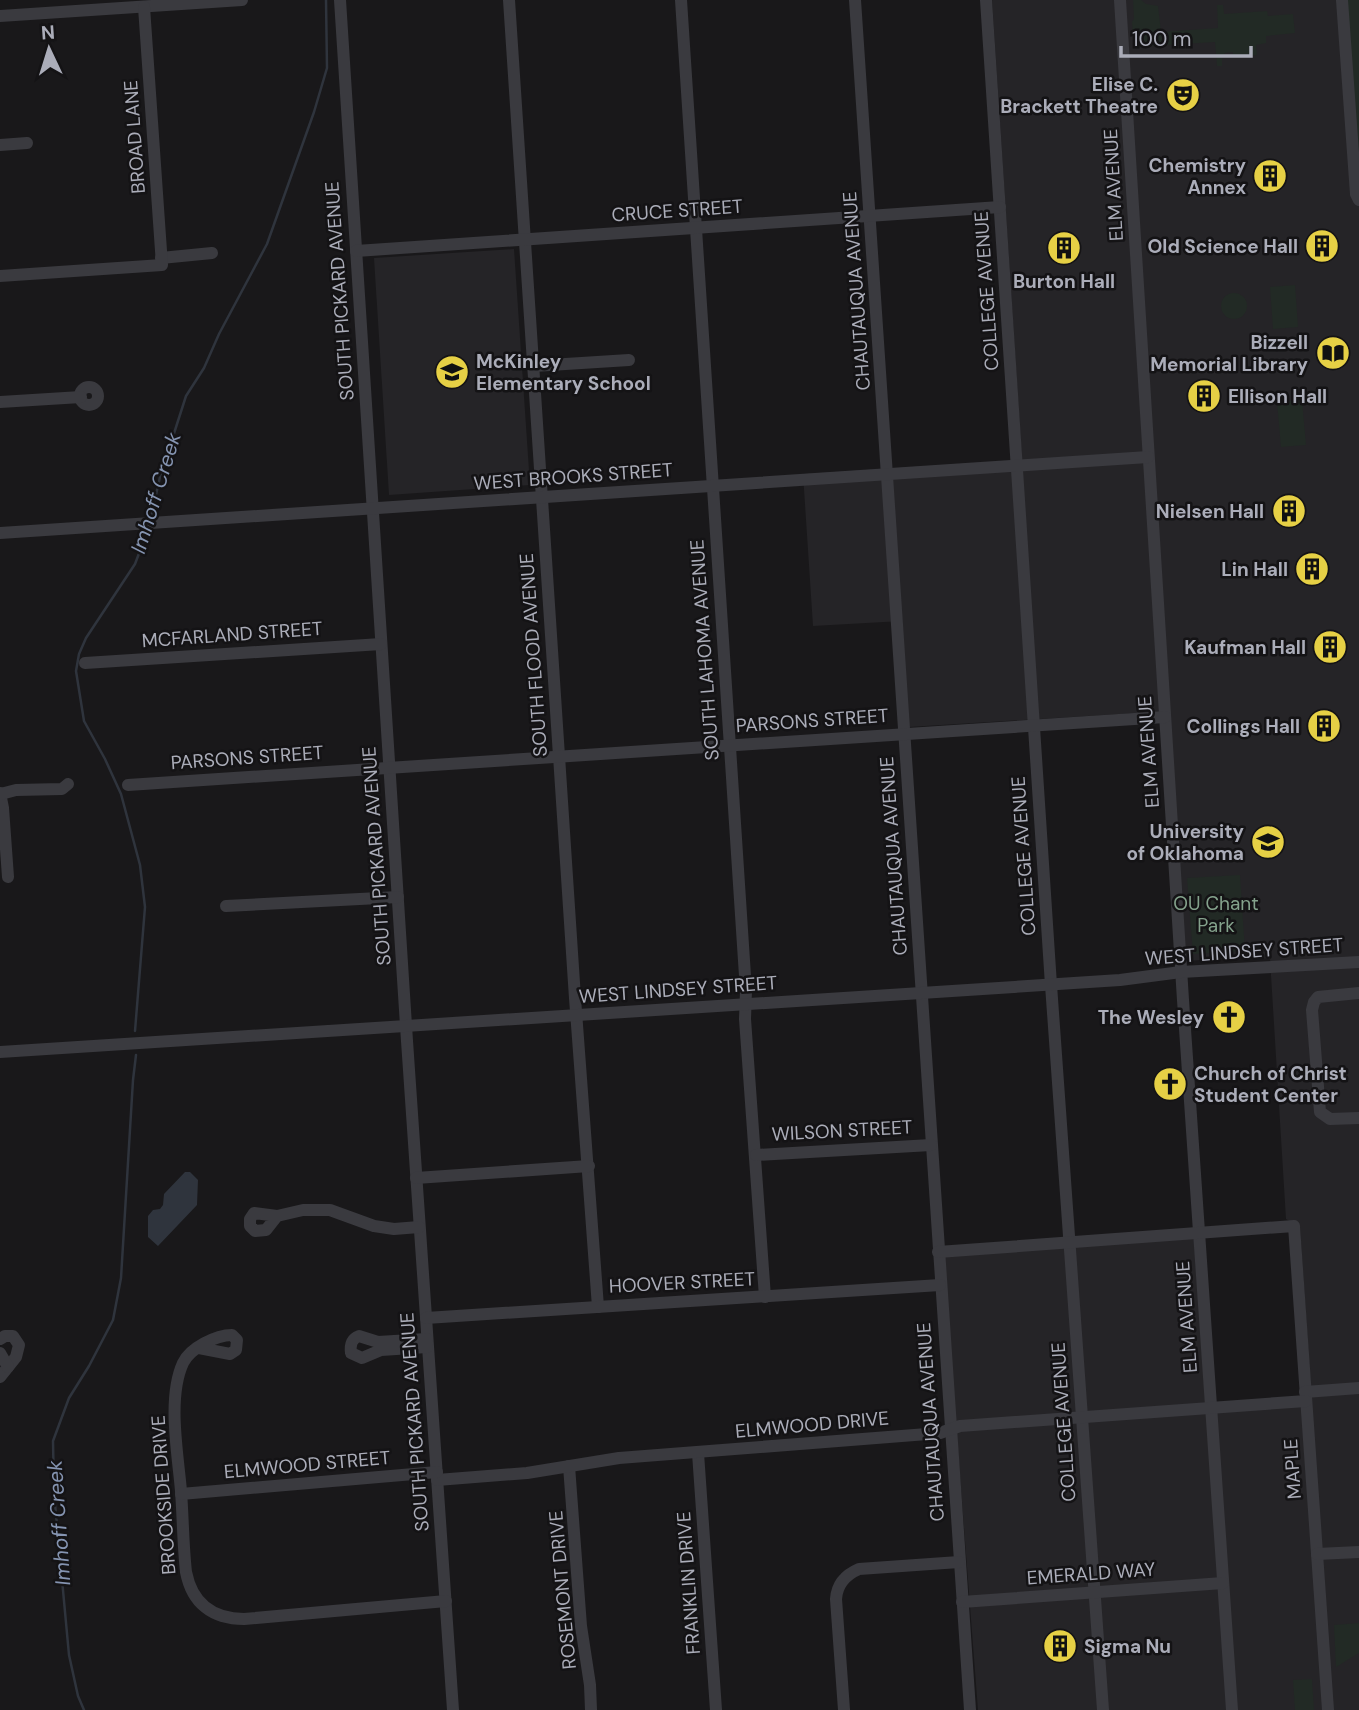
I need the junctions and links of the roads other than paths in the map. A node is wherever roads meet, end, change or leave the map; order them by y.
1 (242, 0) edge
2 (340, 0) edge
3 (509, 0) edge
4 (681, 0) edge
5 (856, 0) edge
6 (986, 0) edge
7 (1120, 0) edge
8 (1342, 0) edge
9 (175, 2) edge
10 (144, 7) junction
11 (0, 16) edge
12 (27, 143) dead end
13 (0, 145) edge
14 (1359, 200) edge
15 (1000, 206) junction
16 (870, 216) junction
17 (697, 228) junction
18 (525, 239) junction
19 (356, 251) junction
20 (212, 253) dead end
21 (162, 261) junction
22 (0, 276) edge
23 (629, 360) dead end
24 (534, 366) junction
25 (81, 397) dead end
26 (0, 402) edge
27 (1148, 457) junction
28 (1017, 466) junction
29 (887, 474) junction
30 (713, 486) junction
31 (542, 498) junction
32 (372, 509) junction
33 (0, 533) edge
34 (381, 643) junction
35 (85, 663) dead end
36 (1165, 717) junction
37 (1034, 724) junction
38 (904, 733) junction
39 (730, 745) junction
40 (559, 756) junction
41 (389, 767) junction
42 (68, 784) dead end
43 (128, 785) dead end
44 (0, 793) edge
45 (8, 877) dead end
46 (398, 897) junction
47 (226, 906) dead end
48 (1359, 962) edge
49 (1181, 972) junction
50 (1051, 985) junction
51 (921, 993) junction
52 (1359, 993) edge
53 (746, 1004) junction
54 (578, 1015) junction
55 (406, 1026) junction
56 (0, 1052) edge
57 (1359, 1118) edge
58 (931, 1145) junction
59 (756, 1155) junction
60 (589, 1166) junction
61 (416, 1178) junction
62 (277, 1216) dead end
63 (419, 1227) junction
64 (1199, 1231) junction
65 (1068, 1241) junction
66 (938, 1252) junction
67 (940, 1285) junction
68 (765, 1297) junction
69 (598, 1307) junction
70 (426, 1318) junction
71 (0, 1339) edge
72 (427, 1343) junction
73 (199, 1348) dead end
74 (0, 1353) edge
75 (4, 1372) edge
76 (1359, 1388) edge
77 (1306, 1397) junction
78 (1211, 1408) junction
79 (1082, 1416) junction
80 (950, 1429) junction
81 (698, 1452) junction
82 (569, 1466) junction
83 (437, 1476) junction
84 (181, 1494) junction
85 (1359, 1552) edge
86 (1317, 1554) junction
87 (959, 1562) junction
88 (1223, 1583) junction
89 (1094, 1592) junction
90 (446, 1601) junction
91 (962, 1602) junction
92 (453, 1710) edge
93 (592, 1710) edge
94 (716, 1710) edge
95 (844, 1710) edge
96 (970, 1710) edge
97 (1103, 1710) edge
98 (1233, 1710) edge
99 (1328, 1710) edge

1 - 9 street
2 - 19 street, SOUTH PICKARD AVENUE
3 - 18 street, SOUTH FLOOD AVENUE
4 - 17 street, SOUTH LAHOMA AVENUE
5 - 16 street, CHAUTAUQUA AVENUE
6 - 15 street, COLLEGE AVENUE
7 - 27 street, ELM AVENUE
8 - 14 street
9 - 10 street
10 - 11 street
10 - 21 street, BROAD LANE
12 - 13 street
15 - 16 street, CRUCE STREET
15 - 28 street, COLLEGE AVENUE
16 - 17 street, CRUCE STREET
16 - 29 street, CHAUTAUQUA AVENUE
17 - 18 street, CRUCE STREET
17 - 30 street, SOUTH LAHOMA AVENUE
18 - 19 street, CRUCE STREET
18 - 24 street, SOUTH FLOOD AVENUE
19 - 32 street, SOUTH PICKARD AVENUE
20 - 21 street
21 - 22 street
23 - 24 street
24 - 31 street, SOUTH FLOOD AVENUE
25 - 26 street
27 - 28 street, WEST BROOKS STREET
27 - 36 street, ELM AVENUE
28 - 29 street, WEST BROOKS STREET
28 - 37 street, COLLEGE AVENUE
29 - 30 street, WEST BROOKS STREET
29 - 38 street, CHAUTAUQUA AVENUE
30 - 31 street, WEST BROOKS STREET
30 - 39 street, SOUTH LAHOMA AVENUE
31 - 32 street, WEST BROOKS STREET
31 - 40 street, SOUTH FLOOD AVENUE
32 - 33 street, WEST BROOKS STREET
32 - 34 street, SOUTH PICKARD AVENUE
34 - 35 street, MCFARLAND STREET
34 - 41 street, SOUTH PICKARD AVENUE
36 - 37 street, PARSONS STREET
36 - 49 street, ELM AVENUE
37 - 38 street, PARSONS STREET
37 - 50 street, COLLEGE AVENUE
38 - 39 street, PARSONS STREET
38 - 51 street, CHAUTAUQUA AVENUE
39 - 40 street, PARSONS STREET
39 - 53 street, SOUTH LAHOMA AVENUE
40 - 41 street, PARSONS STREET
40 - 54 street, SOUTH FLOOD AVENUE
41 - 43 street, PARSONS STREET
41 - 46 street, SOUTH PICKARD AVENUE
42 - 44 street
44 - 45 street
46 - 47 street
46 - 55 street, SOUTH PICKARD AVENUE
48 - 49 street, WEST LINDSEY STREET
49 - 50 street, WEST LINDSEY STREET
49 - 64 street, ELM AVENUE
50 - 51 street, WEST LINDSEY STREET
50 - 65 street, COLLEGE AVENUE
51 - 53 street, WEST LINDSEY STREET
51 - 58 street, CHAUTAUQUA AVENUE
52 - 57 street
53 - 54 street, WEST LINDSEY STREET
53 - 59 street, SOUTH LAHOMA AVENUE
54 - 55 street, WEST LINDSEY STREET
54 - 60 street, SOUTH FLOOD AVENUE
55 - 56 street, WEST LINDSEY STREET
55 - 61 street, SOUTH PICKARD AVENUE
58 - 59 street, WILSON STREET
58 - 66 street, CHAUTAUQUA AVENUE
59 - 68 street, SOUTH LAHOMA AVENUE
60 - 61 street
60 - 69 street, SOUTH FLOOD AVENUE
61 - 63 street, SOUTH PICKARD AVENUE
62 - 63 street
63 - 70 street, SOUTH PICKARD AVENUE
64 - 65 street
64 - 77 street, MAPLE
64 - 78 street, ELM AVENUE
65 - 66 street
65 - 79 street, COLLEGE AVENUE
66 - 67 street, CHAUTAUQUA AVENUE
67 - 68 street, HOOVER STREET
67 - 80 street, CHAUTAUQUA AVENUE
68 - 69 street, HOOVER STREET
69 - 70 street, HOOVER STREET
70 - 72 street, SOUTH PICKARD AVENUE
71 - 75 street
72 - 72 street
72 - 83 street, SOUTH PICKARD AVENUE
73 - 84 street, BROOKSIDE DRIVE
74 - 75 street
76 - 77 street
77 - 78 street, ELMWOOD DRIVE
77 - 86 street, MAPLE
78 - 79 street, ELMWOOD DRIVE
78 - 88 street, ELM AVENUE
79 - 80 street, ELMWOOD DRIVE
79 - 89 street, COLLEGE AVENUE
80 - 81 street, ELMWOOD DRIVE
80 - 87 street, CHAUTAUQUA AVENUE
81 - 82 street, ELMWOOD DRIVE
81 - 94 street, FRANKLIN DRIVE
82 - 83 street, ELMWOOD DRIVE
82 - 93 street, ROSEMONT DRIVE
83 - 84 street, ELMWOOD STREET
83 - 90 street, SOUTH PICKARD AVENUE
84 - 90 street, BROOKSIDE DRIVE
85 - 86 street
86 - 99 street, MAPLE
87 - 91 street, CHAUTAUQUA AVENUE
87 - 95 street
88 - 89 street, EMERALD WAY
88 - 98 street, ELM AVENUE
89 - 91 street, EMERALD WAY
89 - 97 street, COLLEGE AVENUE
90 - 92 street, SOUTH PICKARD AVENUE
91 - 96 street, CHAUTAUQUA AVENUE

